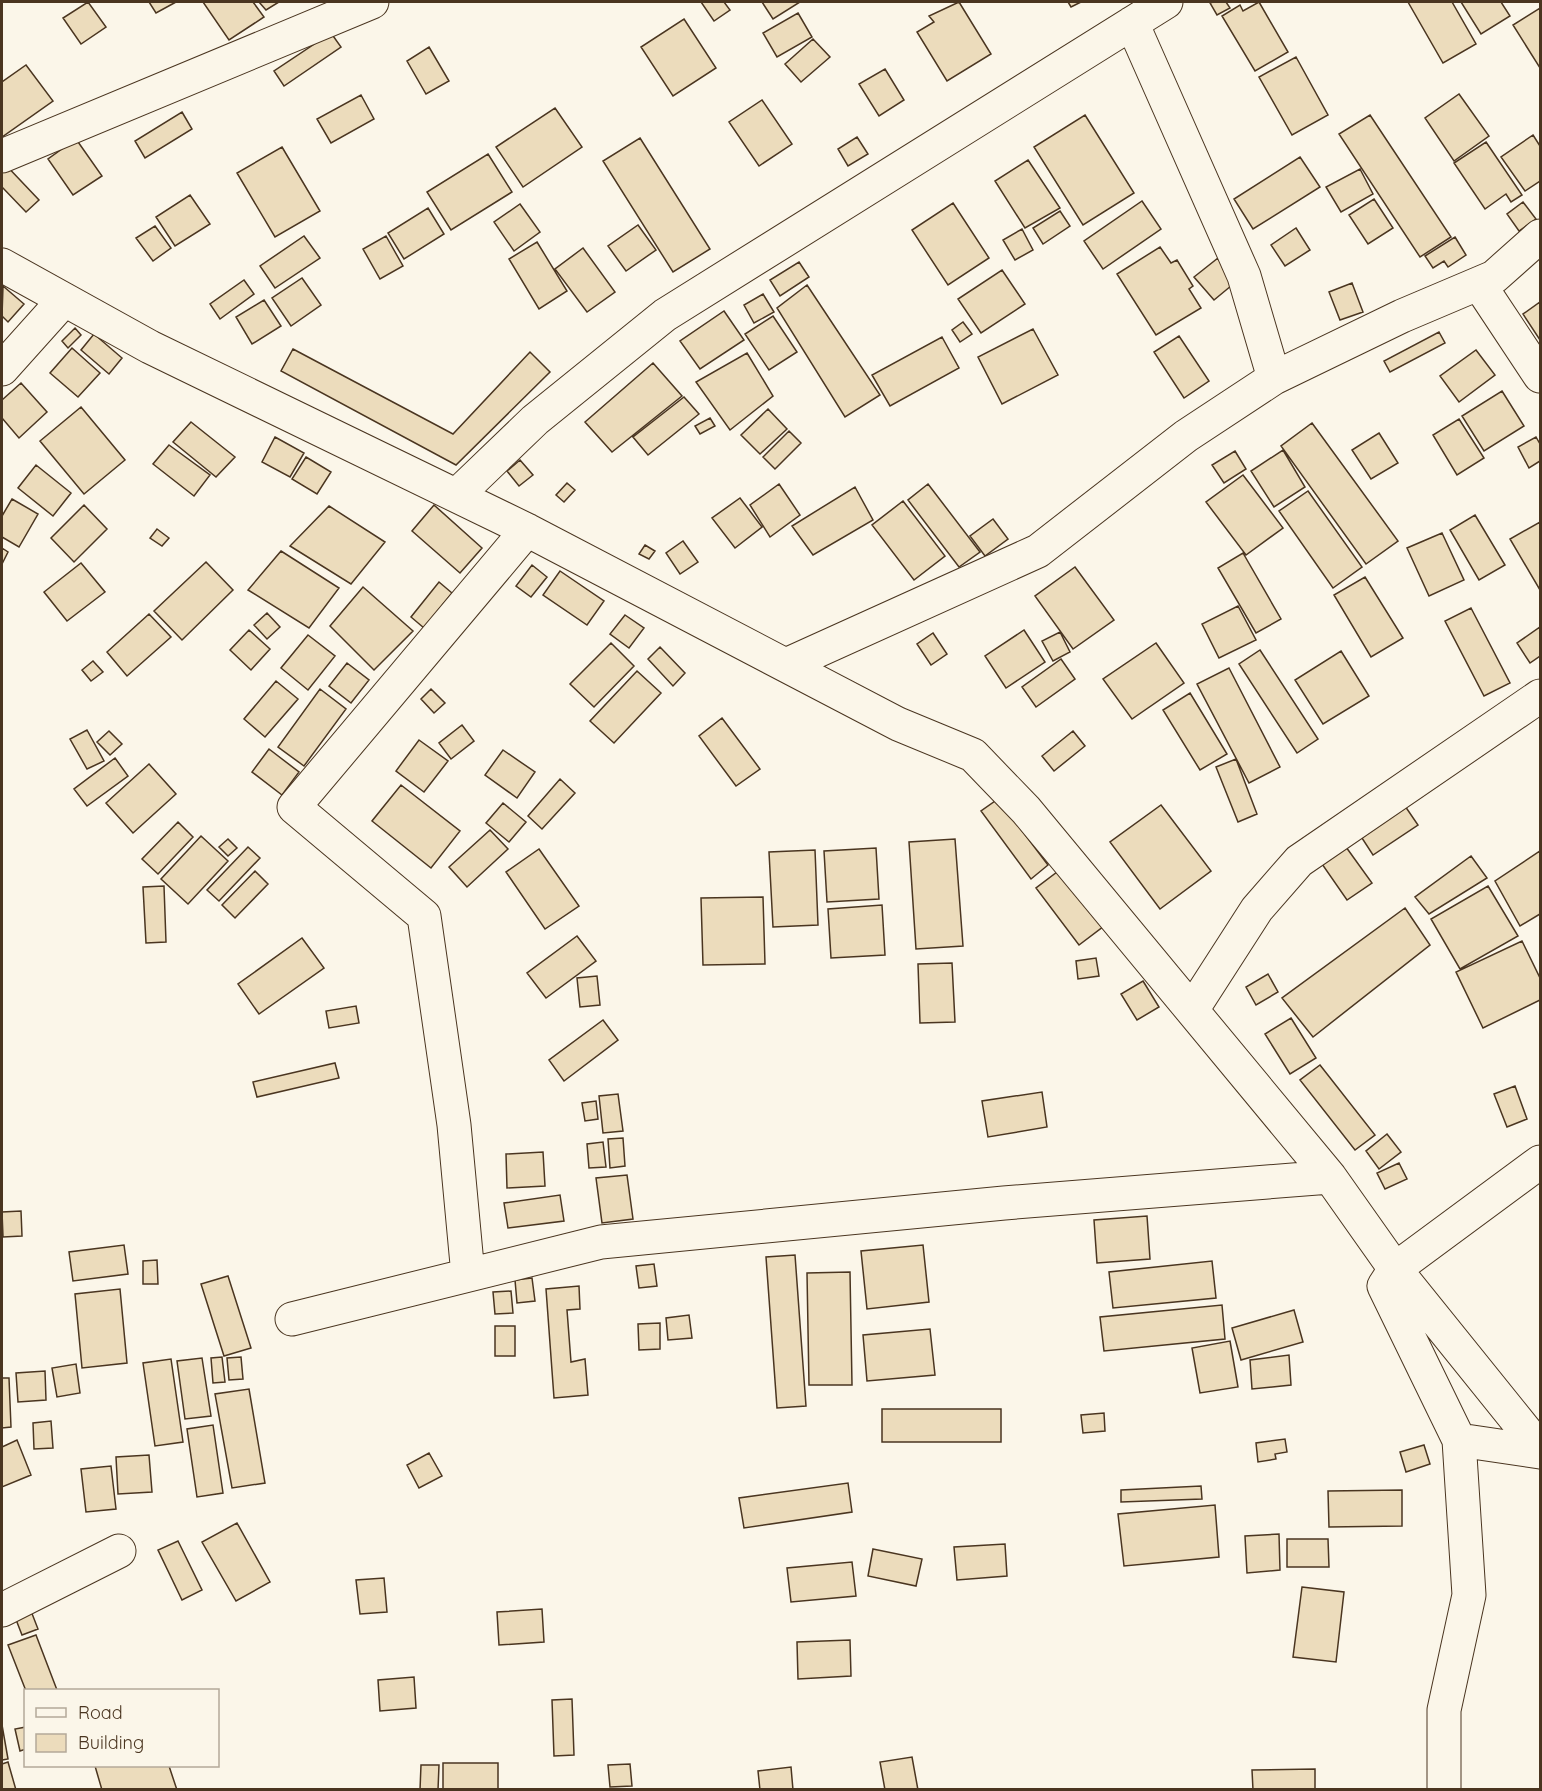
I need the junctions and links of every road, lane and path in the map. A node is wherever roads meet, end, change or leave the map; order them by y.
1 (372, 2) edge
2 (1167, 2) edge
3 (1132, 23) junction
4 (2, 156) edge
5 (1540, 236) edge
6 (2, 265) edge
7 (1479, 284) junction
8 (63, 301) junction
9 (2, 369) edge
10 (1540, 376) edge
11 (1274, 378) junction
12 (457, 495) junction
13 (527, 530) junction
14 (786, 665) junction
15 (1540, 696) edge
16 (1192, 1010) junction
17 (1540, 1162) edge
18 (1330, 1177) junction
19 (1395, 1269) junction
20 (468, 1275) junction
21 (292, 1318) dead end
22 (1459, 1440) junction
23 (1540, 1450) edge
24 (119, 1551) dead end
25 (2, 1611) edge
26 (1444, 1790) edge

1 - 4 street
2 - 3 street
3 - 11 street
3 - 12 street
5 - 7 street
6 - 8 street
7 - 10 street
7 - 11 street
8 - 9 street
8 - 12 street
11 - 14 street
12 - 13 street
13 - 14 street
13 - 20 street
14 - 16 street
15 - 16 street
16 - 18 street
17 - 19 street
18 - 19 street
18 - 20 street
19 - 22 street
19 - 23 street
20 - 21 street
22 - 23 street
22 - 26 street
24 - 25 street

